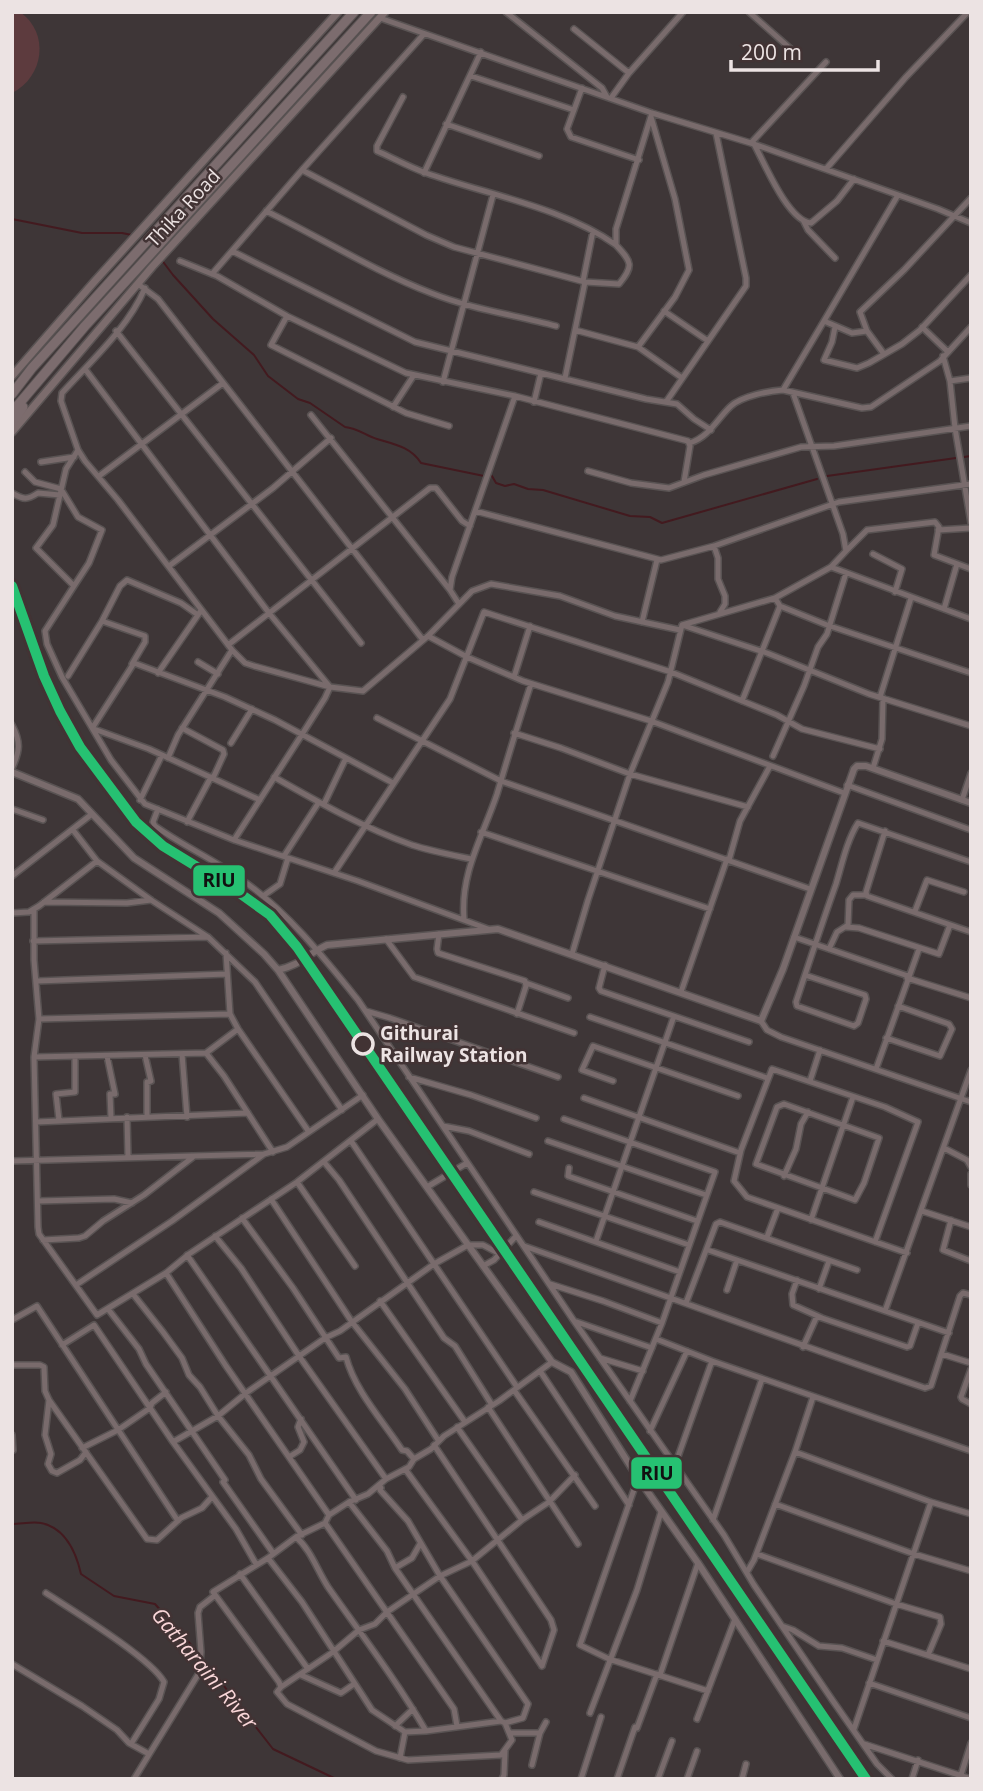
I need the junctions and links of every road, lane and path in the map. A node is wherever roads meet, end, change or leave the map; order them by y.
1 (338, 12) edge
2 (354, 12) edge
3 (371, 12) edge
4 (506, 12) edge
5 (682, 12) edge
6 (749, 12) edge
7 (968, 12) edge
8 (383, 15) edge
9 (574, 29) dead end
10 (424, 34) junction
11 (792, 50) dead end
12 (481, 52) junction
13 (826, 62) dead end
14 (629, 73) junction
15 (471, 76) junction
16 (582, 88) junction
17 (404, 97) dead end
18 (609, 98) junction
19 (573, 110) junction
20 (652, 115) junction
21 (446, 124) junction
22 (716, 133) junction
23 (753, 143) junction
24 (539, 156) dead end
25 (639, 160) junction
26 (826, 169) junction
27 (302, 170) junction
28 (424, 173) junction
29 (854, 179) junction
30 (494, 195) junction
31 (898, 195) junction
32 (971, 198) edge
33 (266, 211) junction
34 (955, 216) junction
35 (804, 222) junction
36 (971, 223) edge
37 (593, 231) junction
38 (616, 245) junction
39 (232, 251) junction
40 (160, 252) junction
41 (478, 254) junction
42 (835, 258) dead end
43 (180, 261) dead end
44 (148, 264) junction
45 (212, 274) junction
46 (971, 275) edge
47 (584, 281) junction
48 (142, 286) junction
49 (465, 304) junction
50 (664, 311) junction
51 (287, 316) junction
52 (824, 321) junction
53 (556, 326) dead end
54 (835, 327) junction
55 (922, 327) junction
56 (971, 328) edge
57 (575, 330) junction
58 (116, 331) junction
59 (867, 331) junction
60 (708, 341) junction
61 (638, 347) junction
62 (451, 352) junction
63 (884, 354) junction
64 (945, 354) junction
65 (32, 368) junction
66 (85, 369) junction
67 (541, 373) junction
68 (414, 375) junction
69 (12, 376) edge
70 (565, 378) junction
71 (682, 378) junction
72 (971, 378) edge
73 (950, 381) junction
74 (443, 382) junction
75 (36, 383) junction
76 (223, 383) junction
77 (12, 384) edge
78 (783, 390) junction
79 (793, 393) junction
80 (12, 394) edge
81 (515, 397) junction
82 (534, 401) junction
83 (666, 402) junction
84 (393, 407) junction
85 (12, 412) edge
86 (181, 413) junction
87 (311, 415) dead end
88 (12, 422) edge
89 (450, 426) dead end
90 (971, 426) edge
91 (955, 428) junction
92 (711, 429) junction
93 (12, 432) edge
94 (331, 438) junction
95 (690, 443) junction
96 (140, 445) junction
97 (810, 445) junction
98 (78, 450) junction
99 (74, 457) junction
100 (41, 462) dead end
101 (292, 471) junction
102 (588, 471) dead end
103 (24, 472) dead end
104 (99, 476) junction
105 (684, 482) junction
106 (967, 484) edge
107 (60, 492) junction
108 (12, 493) edge
109 (252, 504) junction
110 (833, 506) junction
111 (475, 511) junction
112 (393, 518) junction
113 (971, 523) edge
114 (470, 526) junction
115 (971, 528) edge
116 (938, 530) junction
117 (210, 534) junction
118 (714, 546) junction
119 (352, 549) junction
120 (846, 551) junction
121 (873, 554) dead end
122 (657, 560) junction
123 (957, 564) junction
124 (169, 566) junction
125 (831, 567) junction
126 (971, 569) edge
127 (846, 573) junction
128 (311, 580) junction
129 (74, 586) junction
130 (450, 590) junction
131 (895, 592) junction
132 (775, 597) junction
133 (911, 598) junction
134 (459, 604) junction
135 (780, 606) junction
136 (944, 609) junction
137 (720, 612) junction
138 (200, 613) junction
139 (269, 613) junction
140 (971, 619) edge
141 (102, 621) junction
142 (642, 622) junction
143 (530, 626) junction
144 (830, 626) junction
145 (681, 627) junction
146 (425, 638) junction
147 (360, 643) dead end
148 (230, 648) junction
149 (896, 649) junction
150 (762, 651) junction
151 (467, 657) junction
152 (198, 662) dead end
153 (132, 664) junction
154 (810, 671) junction
155 (671, 672) junction
156 (158, 673) junction
157 (971, 673) edge
158 (218, 674) junction
159 (68, 676) dead end
160 (513, 677) junction
161 (531, 684) junction
162 (330, 687) junction
163 (208, 690) junction
164 (882, 697) junction
165 (742, 701) junction
166 (252, 709) junction
167 (377, 718) dead end
168 (651, 721) junction
169 (789, 721) junction
170 (971, 726) edge
171 (13, 728) edge
172 (93, 728) junction
173 (182, 728) junction
174 (514, 733) junction
175 (301, 736) junction
176 (422, 740) junction
177 (231, 743) dead end
178 (880, 749) junction
179 (165, 756) junction
180 (773, 756) dead end
181 (346, 758) junction
182 (769, 766) junction
183 (873, 768) junction
184 (12, 770) edge
185 (971, 773) edge
186 (630, 774) junction
187 (212, 777) junction
188 (274, 777) junction
189 (501, 780) junction
190 (393, 783) junction
191 (846, 789) junction
192 (140, 800) junction
193 (260, 800) junction
194 (962, 800) junction
195 (321, 803) junction
196 (971, 803) edge
197 (748, 807) junction
198 (12, 809) edge
199 (158, 809) junction
200 (92, 814) junction
201 (43, 820) dead end
202 (187, 821) junction
203 (615, 822) junction
204 (365, 825) junction
205 (73, 830) junction
206 (971, 830) edge
207 (886, 831) junction
208 (481, 832) junction
209 (234, 840) junction
210 (286, 857) junction
211 (471, 859) junction
212 (728, 859) junction
213 (97, 861) junction
214 (971, 862) edge
215 (597, 872) junction
216 (334, 873) junction
217 (12, 876) edge
218 (810, 889) junction
219 (964, 892) dead end
220 (866, 894) junction
221 (263, 897) junction
222 (150, 900) junction
223 (44, 902) junction
224 (34, 909) junction
225 (710, 909) junction
226 (915, 911) junction
227 (12, 913) edge
228 (464, 919) junction
229 (950, 925) junction
230 (846, 927) junction
231 (488, 929) junction
232 (971, 932) edge
233 (439, 934) junction
234 (208, 937) junction
235 (794, 937) junction
236 (386, 939) junction
237 (33, 941) junction
238 (815, 944) junction
239 (829, 949) junction
240 (919, 949) junction
241 (315, 950) junction
242 (226, 953) junction
243 (572, 954) junction
244 (605, 965) junction
245 (278, 970) junction
246 (227, 974) junction
247 (805, 975) junction
248 (908, 977) junction
249 (37, 981) junction
250 (526, 983) junction
251 (681, 992) junction
252 (568, 998) dead end
253 (971, 998) edge
254 (898, 1006) junction
255 (366, 1011) junction
256 (230, 1014) junction
257 (517, 1014) junction
258 (674, 1016) junction
259 (590, 1017) dead end
260 (39, 1019) junction
261 (761, 1021) junction
262 (238, 1029) junction
263 (574, 1033) dead end
264 (886, 1038) junction
265 (749, 1042) dead end
266 (665, 1043) junction
267 (820, 1050) junction
268 (206, 1053) junction
269 (182, 1054) junction
270 (145, 1055) junction
271 (107, 1056) junction
272 (34, 1057) junction
273 (75, 1057) junction
274 (657, 1068) junction
275 (876, 1069) junction
276 (971, 1070) edge
277 (409, 1077) junction
278 (558, 1077) dead end
279 (767, 1078) junction
280 (613, 1081) dead end
281 (810, 1081) junction
282 (363, 1095) junction
283 (738, 1096) dead end
284 (853, 1097) junction
285 (584, 1098) dead end
286 (960, 1098) junction
287 (971, 1102) edge
288 (342, 1110) junction
289 (808, 1112) junction
290 (248, 1113) junction
291 (127, 1117) junction
292 (147, 1117) junction
293 (187, 1117) junction
294 (640, 1117) junction
295 (111, 1118) junction
296 (536, 1118) dead end
297 (378, 1119) junction
298 (564, 1119) dead end
299 (58, 1120) junction
300 (36, 1122) junction
301 (443, 1126) junction
302 (843, 1127) junction
303 (309, 1132) junction
304 (351, 1141) junction
305 (548, 1141) dead end
306 (631, 1142) junction
307 (944, 1149) junction
308 (273, 1152) junction
309 (740, 1153) junction
310 (264, 1154) junction
311 (529, 1154) dead end
312 (128, 1157) junction
313 (193, 1157) junction
314 (36, 1160) junction
315 (12, 1161) edge
316 (324, 1162) junction
317 (467, 1163) junction
318 (971, 1165) edge
319 (622, 1167) junction
320 (569, 1168) dead end
321 (971, 1174) edge
322 (784, 1176) junction
323 (297, 1182) junction
324 (971, 1185) edge
325 (427, 1187) junction
326 (822, 1190) junction
327 (614, 1191) junction
328 (534, 1192) dead end
329 (706, 1195) junction
330 (271, 1199) junction
331 (38, 1201) junction
332 (132, 1203) junction
333 (778, 1208) junction
334 (922, 1211) junction
335 (605, 1216) junction
336 (242, 1218) junction
337 (811, 1220) junction
338 (951, 1220) junction
339 (697, 1221) junction
340 (539, 1222) dead end
341 (971, 1227) edge
342 (215, 1236) junction
343 (516, 1236) junction
344 (767, 1237) junction
345 (43, 1240) junction
346 (596, 1241) junction
347 (875, 1242) junction
348 (468, 1245) junction
349 (689, 1245) junction
350 (524, 1246) junction
351 (708, 1250) junction
352 (907, 1253) junction
353 (500, 1254) junction
354 (187, 1255) junction
355 (737, 1260) junction
356 (829, 1261) junction
357 (971, 1261) edge
358 (434, 1264) junction
359 (355, 1266) dead end
360 (483, 1266) junction
361 (858, 1270) dead end
362 (680, 1272) junction
363 (166, 1273) junction
364 (797, 1280) junction
365 (408, 1284) junction
366 (550, 1284) junction
367 (76, 1285) junction
368 (819, 1289) junction
369 (727, 1290) dead end
370 (133, 1294) junction
371 (971, 1295) edge
372 (671, 1297) junction
373 (380, 1301) junction
374 (686, 1303) junction
375 (108, 1309) junction
376 (885, 1311) junction
377 (817, 1316) junction
378 (12, 1320) edge
379 (574, 1321) junction
380 (352, 1322) junction
381 (918, 1323) junction
382 (662, 1324) junction
383 (949, 1333) junction
384 (325, 1338) junction
385 (656, 1339) junction
386 (62, 1345) junction
387 (803, 1347) junction
388 (652, 1348) junction
389 (687, 1351) junction
390 (942, 1354) junction
391 (299, 1356) junction
392 (600, 1358) junction
393 (712, 1361) junction
394 (552, 1362) junction
395 (971, 1363) edge
396 (12, 1364) edge
397 (971, 1369) edge
398 (540, 1371) junction
399 (643, 1371) junction
400 (271, 1377) junction
401 (762, 1379) junction
402 (515, 1389) junction
403 (166, 1392) junction
404 (246, 1393) junction
405 (813, 1397) junction
406 (49, 1400) junction
407 (629, 1401) junction
408 (971, 1404) edge
409 (490, 1406) junction
410 (150, 1408) junction
411 (218, 1416) junction
412 (301, 1419) junction
413 (465, 1422) junction
414 (457, 1427) junction
415 (118, 1430) junction
416 (192, 1430) junction
417 (650, 1431) junction
418 (12, 1435) edge
419 (173, 1442) junction
420 (436, 1443) junction
421 (13, 1450) edge
422 (84, 1450) junction
423 (971, 1451) edge
424 (795, 1452) junction
425 (289, 1458) junction
426 (414, 1460) junction
427 (675, 1465) junction
428 (405, 1469) junction
429 (575, 1475) junction
430 (638, 1478) junction
431 (386, 1479) junction
432 (379, 1485) junction
433 (211, 1497) junction
434 (353, 1501) junction
435 (549, 1502) junction
436 (931, 1502) junction
437 (775, 1504) junction
438 (629, 1505) junction
439 (595, 1506) dead end
440 (661, 1512) junction
441 (971, 1514) edge
442 (329, 1515) junction
443 (522, 1520) junction
444 (713, 1520) junction
445 (178, 1521) junction
446 (325, 1522) junction
447 (299, 1536) junction
448 (497, 1541) junction
449 (419, 1544) junction
450 (578, 1544) dead end
451 (757, 1554) junction
452 (914, 1554) junction
453 (271, 1555) junction
454 (472, 1561) junction
455 (698, 1563) junction
456 (256, 1564) junction
457 (395, 1568) junction
458 (971, 1571) edge
459 (747, 1572) junction
460 (240, 1574) junction
461 (440, 1576) junction
462 (46, 1592) dead end
463 (415, 1595) junction
464 (214, 1596) junction
465 (896, 1604) junction
466 (387, 1612) junction
467 (735, 1619) junction
468 (782, 1626) junction
469 (359, 1630) junction
470 (883, 1641) junction
471 (333, 1652) junction
472 (928, 1655) junction
473 (611, 1659) junction
474 (877, 1660) junction
475 (12, 1664) edge
476 (308, 1669) junction
477 (971, 1669) edge
478 (301, 1675) junction
479 (658, 1675) junction
480 (869, 1683) junction
481 (354, 1684) junction
482 (281, 1687) junction
483 (708, 1690) junction
484 (413, 1709) junction
485 (590, 1713) dead end
486 (601, 1717) dead end
487 (971, 1718) edge
488 (698, 1719) dead end
489 (503, 1722) junction
490 (545, 1723) dead end
491 (395, 1726) junction
492 (457, 1726) junction
493 (854, 1729) junction
494 (426, 1731) junction
495 (405, 1732) junction
496 (511, 1733) junction
497 (540, 1733) junction
498 (672, 1741) dead end
499 (131, 1744) junction
500 (864, 1744) junction
501 (971, 1744) edge
502 (505, 1751) junction
503 (697, 1751) dead end
504 (149, 1754) junction
505 (400, 1758) junction
506 (918, 1760) junction
507 (532, 1765) dead end
508 (746, 1765) dead end
509 (961, 1775) junction
510 (688, 1776) edge
511 (134, 1779) edge
512 (502, 1779) edge
513 (581, 1779) edge
514 (617, 1779) edge
515 (658, 1779) edge
516 (695, 1779) edge
517 (742, 1779) edge
518 (841, 1779) edge
519 (892, 1779) edge
520 (912, 1779) edge
521 (971, 1779) edge

1 - 69 main road, Thika Road
2 - 65 highway, Thika Road
3 - 40 highway, Thika Road
4 - 18 street
5 - 14 street
6 - 11 street
7 - 26 street
8 - 10 street
8 - 40 main road, Thika Road
9 - 14 street
10 - 12 street
10 - 27 street
12 - 15 street
12 - 16 street
13 - 23 street
14 - 18 street
15 - 19 street
15 - 21 street
16 - 18 street
16 - 19 street
17 - 28 street
18 - 20 street
19 - 25 street
20 - 22 street
20 - 25 street
20 - 50 street
21 - 24 street
21 - 28 street
22 - 23 street
22 - 60 street
23 - 26 street
23 - 35 street
25 - 38 street
26 - 29 street
27 - 33 street
27 - 41 street
28 - 30 street
29 - 31 street
29 - 35 street
30 - 37 street
30 - 41 street
31 - 34 street
31 - 52 street
32 - 34 street
33 - 39 street
33 - 49 street
34 - 36 street
34 - 59 street
35 - 42 street
37 - 38 street
37 - 47 street
38 - 47 street
39 - 45 street
39 - 62 street
40 - 44 highway, Thika Road
41 - 47 street
41 - 49 street
43 - 45 street
44 - 48 main road, Thika Road
44 - 75 highway, Thika Road
45 - 51 street
46 - 55 street
47 - 57 street
48 - 58 street
48 - 76 street
48 - 93 main road, Thika Road
49 - 53 street
49 - 62 street
50 - 60 street
50 - 61 street
51 - 68 street
51 - 84 street
52 - 54 street
52 - 78 street
54 - 59 street
54 - 63 street
55 - 63 street
55 - 64 street
56 - 64 street
57 - 61 street
57 - 70 street
58 - 66 street
58 - 86 street
59 - 63 street
60 - 71 street
61 - 71 street
62 - 67 street
62 - 74 street
64 - 73 street
64 - 79 street
65 - 77 highway
65 - 80 highway, Thika Road
66 - 96 street
66 - 98 street
67 - 70 street
67 - 82 street
68 - 74 street
68 - 84 street
70 - 83 street
71 - 83 street
72 - 73 street
73 - 91 street
74 - 81 street
75 - 85 highway, Thika Road
75 - 88 highway
76 - 86 street
76 - 101 street
78 - 79 street
78 - 92 street
79 - 97 street
81 - 82 street
81 - 111 street
82 - 95 street
83 - 92 street
84 - 89 street
86 - 96 street
86 - 109 street
87 - 94 street
90 - 91 street
91 - 97 street
91 - 106 street
92 - 95 street
94 - 101 street
94 - 112 street
95 - 105 street
96 - 104 street
96 - 117 street
97 - 105 street
97 - 110 street
98 - 99 street
98 - 104 street
99 - 100 street
99 - 107 street
101 - 109 street
101 - 119 street
102 - 105 street
103 - 107 street
104 - 124 street
106 - 110 street
106 - 113 street
107 - 108 street
107 - 129 street
107 - 129 street
109 - 117 street
109 - 128 street
110 - 118 street
110 - 120 street
111 - 114 street
111 - 122 street
112 - 114 street
112 - 119 street
112 - 130 street
114 - 130 street
115 - 116 street
116 - 120 street
116 - 123 street
117 - 124 street
117 - 139 street
118 - 122 street
118 - 137 street
119 - 128 street
119 - 146 street
120 - 125 street
121 - 131 street
122 - 142 street
123 - 126 street
123 - 136 street
124 - 138 street
125 - 127 street
125 - 132 street
127 - 131 street
127 - 144 street
128 - 139 street
128 - 147 street
129 - 172 street
130 - 134 street
131 - 133 street
132 - 135 street
132 - 137 street
133 - 136 street
133 - 149 street
134 - 142 street
134 - 146 street
135 - 144 street
135 - 150 street
136 - 140 street
137 - 145 street
138 - 141 street
138 - 148 street
138 - 156 street
139 - 148 street
139 - 162 street
141 - 153 street
141 - 159 street
142 - 145 street
143 - 151 street
143 - 155 street
143 - 160 street
144 - 149 street
144 - 154 street
145 - 150 street
145 - 155 street
146 - 151 street
146 - 162 street
148 - 158 street
148 - 162 street
149 - 157 street
149 - 164 street
150 - 154 street
150 - 165 street
151 - 160 street
151 - 176 street
152 - 158 street
153 - 156 street
153 - 172 street
154 - 164 street
154 - 169 street
155 - 165 street
155 - 168 street
156 - 163 street
158 - 163 street
160 - 161 street
161 - 168 street
161 - 174 street
162 - 175 street
163 - 166 street
163 - 173 street
164 - 170 street
164 - 178 street
165 - 169 street
166 - 175 street
166 - 177 street
167 - 176 street
168 - 182 street
168 - 186 street
169 - 178 street
169 - 180 street
171 - 184 street
172 - 179 street
172 - 192 street
173 - 179 street
173 - 187 street
174 - 186 street
174 - 189 street
175 - 181 street
175 - 188 street
176 - 189 street
176 - 190 street
178 - 183 street
179 - 187 street
179 - 192 street
181 - 190 street
181 - 195 street
182 - 191 street
182 - 197 street
183 - 191 street
183 - 194 street
184 - 200 street
185 - 194 street
186 - 197 street
186 - 203 street
187 - 193 street
187 - 202 street
188 - 193 street
188 - 195 street
189 - 203 street
189 - 208 street
190 - 204 street
191 - 206 street
191 - 218 street
192 - 199 street
193 - 209 street
194 - 196 street
195 - 204 street
195 - 210 street
197 - 212 street
198 - 201 street
199 - 202 street
199 - 221 street
200 - 205 street
200 - 245 street
202 - 209 street
203 - 212 street
203 - 215 street
204 - 211 street
204 - 216 street
205 - 213 street
205 - 217 street
207 - 214 street
207 - 220 street
207 - 238 street
208 - 211 street
208 - 215 street
209 - 210 street
210 - 216 street
210 - 221 street
211 - 228 street
212 - 218 street
212 - 225 street
213 - 222 street
213 - 223 street
215 - 225 street
215 - 243 street
216 - 228 street
218 - 235 street
219 - 226 street
220 - 226 street
220 - 230 street
221 - 241 street
222 - 223 street
222 - 234 street
223 - 224 street
224 - 227 street
224 - 237 street
225 - 251 street
226 - 229 street
228 - 231 street
229 - 232 street
229 - 240 street
230 - 239 street
230 - 240 street
231 - 233 street
231 - 243 street
233 - 236 street
233 - 250 street
234 - 237 street
234 - 242 street
235 - 238 street
235 - 261 street
236 - 241 street
236 - 257 street
237 - 249 street
238 - 239 street
238 - 247 street
239 - 248 street
240 - 248 street
241 - 245 street
241 - 255 street
242 - 246 street
242 - 288 street
243 - 244 street
244 - 251 street
244 - 258 street
245 - 282 street
246 - 249 street
246 - 256 street
247 - 247 street
248 - 253 street
248 - 254 street
249 - 260 street
250 - 252 street
250 - 257 street
251 - 261 street
254 - 264 street
254 - 264 street
255 - 277 street
255 - 278 street
256 - 260 street
256 - 262 street
257 - 263 street
258 - 265 street
258 - 266 street
259 - 266 street
260 - 272 street
261 - 267 street
262 - 268 street
262 - 303 street
264 - 275 street
266 - 274 street
266 - 279 street
267 - 275 street
267 - 281 street
268 - 269 street
268 - 290 street
269 - 270 street
269 - 293 street
270 - 271 street
270 - 292 street
271 - 273 street
271 - 295 street
272 - 273 street
272 - 300 street
273 - 299 street
274 - 280 street
274 - 283 street
274 - 294 street
275 - 286 street
276 - 286 street
277 - 296 street
277 - 301 street
279 - 281 street
279 - 309 street
281 - 284 street
282 - 288 street
282 - 297 street
284 - 302 street
284 - 347 street
285 - 294 street
286 - 287 street
286 - 307 street
288 - 303 street
289 - 302 street
289 - 322 street
289 - 322 street
290 - 293 street
290 - 308 street
291 - 292 street
291 - 295 street
291 - 312 street
292 - 293 street
294 - 306 street
294 - 309 street
295 - 299 street
297 - 304 street
297 - 325 street
298 - 306 street
299 - 300 street
300 - 314 street
301 - 311 street
301 - 317 street
302 - 326 street
302 - 326 street
303 - 308 street
304 - 316 street
304 - 358 street
305 - 319 street
306 - 319 street
306 - 329 street
307 - 318 street
307 - 334 street
308 - 310 street
309 - 333 street
310 - 313 street
310 - 367 street
312 - 313 street
312 - 314 street
313 - 332 street
314 - 315 street
314 - 331 street
316 - 323 street
316 - 365 street
317 - 325 street
317 - 343 street
319 - 327 street
319 - 329 street
320 - 327 street
321 - 324 street
322 - 326 street
323 - 330 street
323 - 359 street
325 - 348 street
326 - 337 street
327 - 335 street
327 - 339 street
328 - 335 street
329 - 339 street
330 - 336 street
330 - 380 street
331 - 332 street
331 - 345 street
332 - 345 street
333 - 337 street
333 - 344 street
334 - 338 street
334 - 352 street
335 - 346 street
335 - 349 street
336 - 342 street
336 - 384 street
337 - 347 street
338 - 341 street
338 - 357 street
339 - 349 street
340 - 346 street
342 - 354 street
342 - 391 street
343 - 350 street
343 - 353 street
344 - 351 street
344 - 356 street
345 - 367 street
346 - 362 street
347 - 352 street
348 - 353 street
348 - 358 street
348 - 360 street
349 - 362 street
350 - 366 street
350 - 372 street
351 - 355 street
351 - 374 street
352 - 376 street
353 - 360 street
354 - 363 street
354 - 400 street
355 - 364 street
355 - 369 street
356 - 361 street
356 - 368 street
358 - 365 street
358 - 402 street
360 - 394 street
362 - 372 street
363 - 370 street
363 - 404 street
364 - 368 street
364 - 377 street
365 - 373 street
365 - 409 street
366 - 379 street
366 - 382 street
367 - 375 street
368 - 376 street
370 - 375 street
370 - 411 street
371 - 383 street
372 - 374 street
372 - 382 street
373 - 380 street
373 - 413 street
374 - 387 street
375 - 403 street
376 - 381 street
377 - 381 street
377 - 387 street
378 - 386 street
379 - 388 street
379 - 392 street
380 - 384 street
380 - 420 street
381 - 383 street
382 - 385 street
383 - 390 street
384 - 391 street
384 - 426 street
385 - 388 street
385 - 389 street
386 - 410 street
386 - 415 street
387 - 390 street
388 - 399 street
389 - 393 street
389 - 417 street
390 - 395 street
391 - 400 street
391 - 431 street
392 - 399 street
392 - 407 street
393 - 401 street
393 - 427 street
394 - 398 street
394 - 430 street
396 - 406 street
397 - 408 street
398 - 402 street
398 - 438 street
399 - 407 street
400 - 404 street
400 - 412 street
401 - 405 street
401 - 444 street
402 - 409 street
402 - 429 street
403 - 410 street
403 - 416 street
404 - 411 street
404 - 425 street
405 - 423 street
405 - 424 street
406 - 422 street
406 - 422 street
407 - 417 street
409 - 413 street
409 - 435 street
410 - 415 street
410 - 419 street
411 - 416 street
411 - 447 street
412 - 425 street
412 - 434 street
413 - 414 street
414 - 420 street
414 - 443 street
415 - 422 street
415 - 445 street
416 - 419 street
416 - 453 street
417 - 427 street
418 - 421 street
419 - 433 street
420 - 426 street
420 - 448 street
422 - 445 street
424 - 436 street
424 - 437 street
425 - 442 street
426 - 428 street
427 - 444 street
428 - 431 street
428 - 454 street
429 - 435 street
429 - 439 street
430 - 438 street
430 - 440 street
431 - 432 street
432 - 434 street
432 - 449 street
433 - 445 street
433 - 456 street
434 - 442 street
434 - 457 street
435 - 443 street
435 - 450 street
436 - 441 street
436 - 452 street
437 - 451 street
437 - 452 street
438 - 473 street
440 - 455 street
440 - 473 street
442 - 446 street
443 - 448 street
444 - 459 street
446 - 447 street
446 - 466 street
447 - 453 street
447 - 469 street
448 - 454 street
448 - 454 street
449 - 457 street
449 - 461 street
451 - 459 street
451 - 465 street
452 - 458 street
452 - 465 street
453 - 456 street
453 - 471 street
454 - 461 street
455 - 467 street
455 - 479 street
456 - 460 street
457 - 463 street
459 - 468 street
460 - 464 street
460 - 476 street
461 - 463 street
461 - 489 street
462 - 499 street
463 - 466 street
463 - 489 street
464 - 482 street
464 - 504 street
465 - 470 street
465 - 472 street
466 - 469 street
466 - 492 street
467 - 483 street
467 - 518 street
468 - 474 street
468 - 493 street
469 - 471 street
469 - 484 street
470 - 472 street
470 - 474 street
471 - 476 street
471 - 481 street
472 - 477 street
473 - 479 street
473 - 485 street
474 - 480 street
475 - 499 street
476 - 478 street
478 - 481 street
478 - 482 street
479 - 483 street
479 - 514 street
480 - 487 street
480 - 493 street
481 - 491 street
482 - 505 street
483 - 488 street
484 - 491 street
484 - 494 street
486 - 513 street
489 - 492 street
489 - 496 street
490 - 497 street
491 - 495 street
492 - 494 street
493 - 500 street
494 - 495 street
495 - 505 street
496 - 497 street
496 - 502 street
497 - 507 street
498 - 515 street
499 - 504 street
500 - 506 street
500 - 519 street
501 - 509 street
502 - 505 street
502 - 512 street
503 - 510 street
504 - 511 street
506 - 509 street
506 - 520 street
508 - 517 street
509 - 521 street
510 - 516 street

